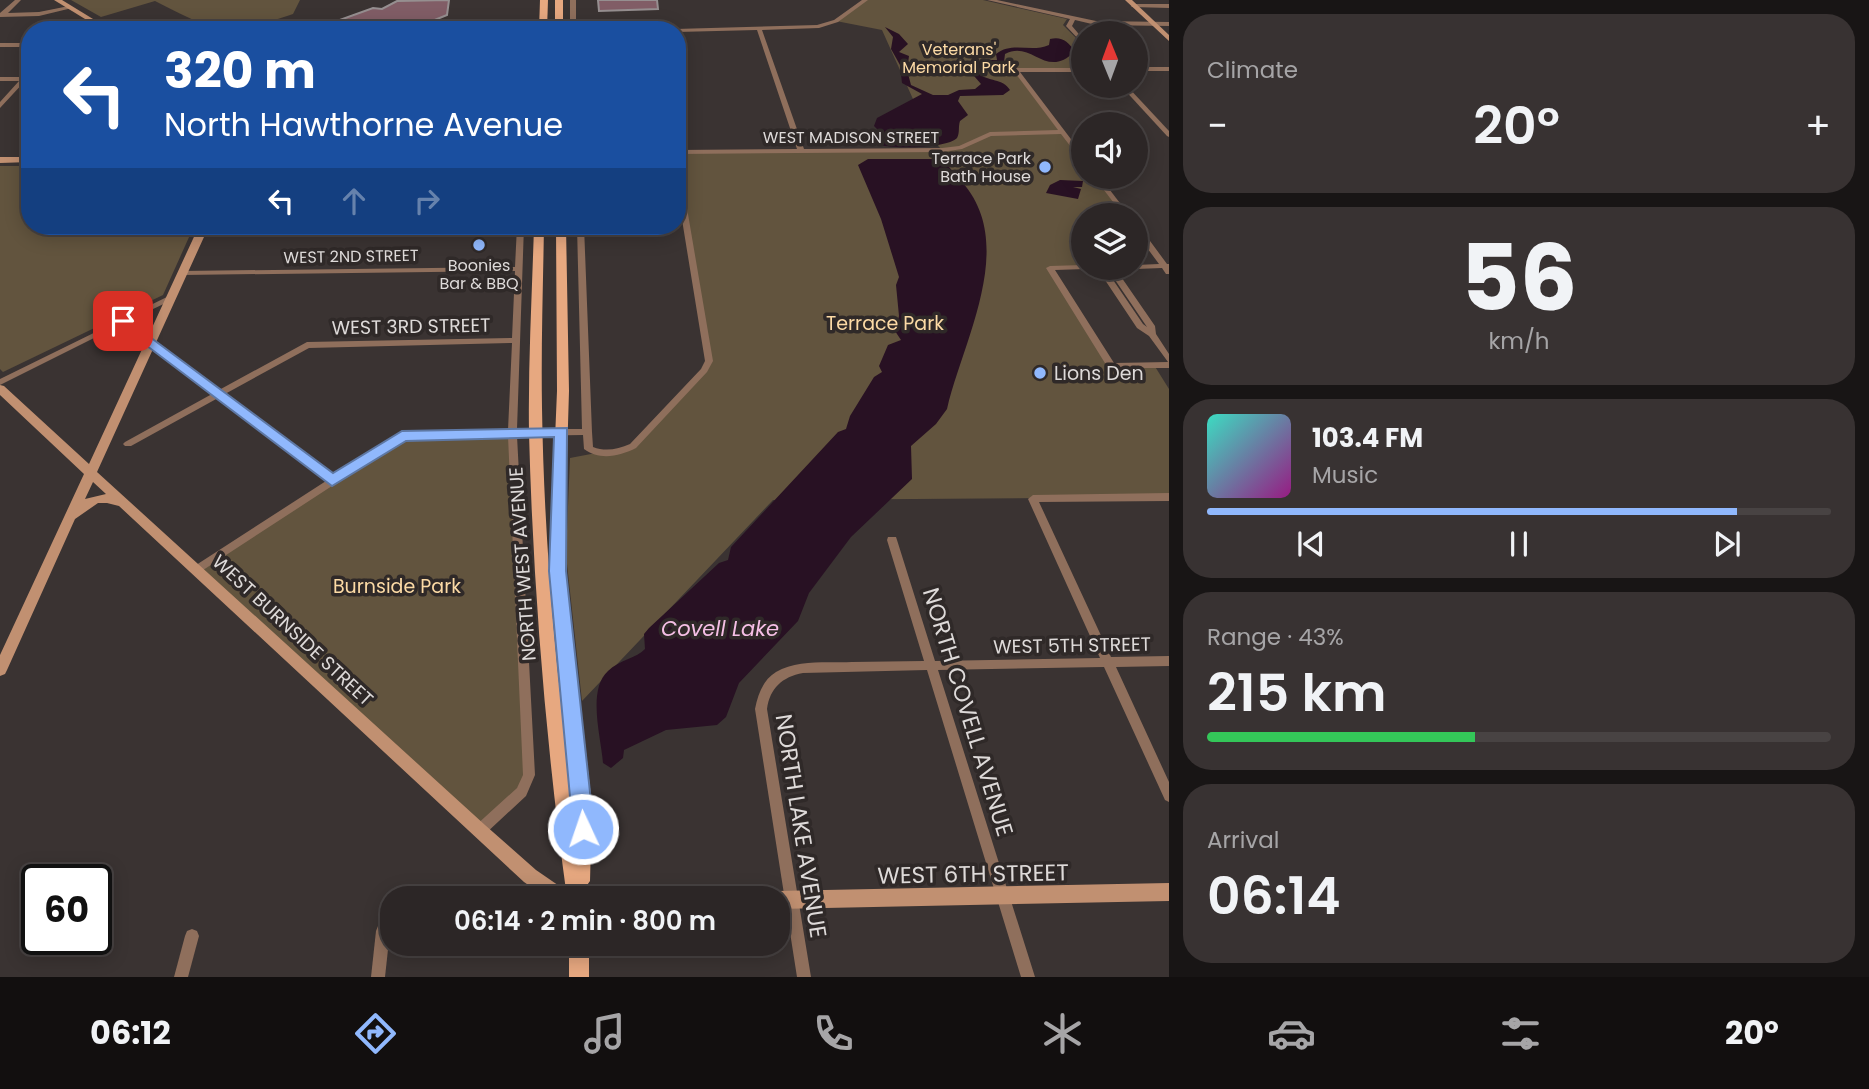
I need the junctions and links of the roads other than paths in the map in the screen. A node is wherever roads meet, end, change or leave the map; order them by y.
1 (18, 0) edge
2 (57, 0) edge
3 (559, 0) edge
4 (573, 0) edge
5 (865, 0) edge
6 (990, 0) edge
7 (1128, 0) edge
8 (544, 4) edge
9 (1134, 6) junction
10 (1169, 6) edge
11 (69, 8) junction
12 (1, 16) edge
13 (1073, 19) joint
14 (92, 21) edge
15 (553, 21) edge
16 (558, 21) edge
17 (573, 21) edge
18 (1153, 24) junction
19 (1169, 24) edge
20 (759, 29) junction
21 (686, 30) edge
22 (1169, 39) edge
23 (0, 45) edge
24 (21, 45) edge
25 (1148, 69) edge
26 (1169, 69) edge
27 (1071, 70) edge
28 (0, 79) edge
29 (21, 79) edge
30 (21, 85) edge
31 (1135, 98) edge
32 (0, 106) edge
33 (1063, 132) junction
34 (1169, 135) edge
35 (1071, 143) edge
36 (801, 151) junction
37 (686, 152) edge
38 (21, 159) edge
39 (0, 160) edge
40 (1106, 189) edge
41 (1117, 203) edge
42 (686, 222) edge
43 (200, 235) edge
44 (521, 235) edge
45 (539, 235) edge
46 (561, 235) edge
47 (580, 235) edge
48 (1148, 243) edge
49 (1071, 267) edge
50 (1148, 267) edge
51 (1167, 268) edge
52 (519, 269) junction
53 (182, 272) junction
54 (1109, 280) edge
55 (1119, 280) edge
56 (171, 297) junction
57 (123, 321) junction
58 (1152, 334) junction
59 (517, 341) junction
60 (151, 342) junction
61 (1169, 360) edge
62 (1169, 365) edge
63 (0, 382) edge
64 (0, 389) edge
65 (219, 394) junction
66 (512, 431) junction
67 (536, 431) junction
68 (562, 431) junction
69 (587, 432) junction
70 (128, 444) dead end
71 (90, 474) junction
72 (332, 481) junction
73 (1169, 497) edge
74 (124, 503) junction
75 (63, 533) junction
76 (892, 540) dead end
77 (197, 570) junction
78 (1169, 660) edge
79 (1107, 662) junction
80 (931, 664) junction
81 (0, 670) edge
82 (770, 684) joint
83 (1169, 796) edge
84 (479, 831) junction
85 (545, 886) edge
86 (576, 886) edge
87 (579, 886) edge
88 (782, 886) edge
89 (1169, 892) edge
90 (1003, 896) junction
91 (790, 900) edge
92 (790, 923) edge
93 (192, 936) dead end
94 (380, 956) edge
95 (579, 956) edge
96 (181, 977) edge
97 (378, 977) edge
98 (579, 977) edge
99 (804, 977) edge
100 (1028, 977) edge

1 - 12 street
2 - 11 street
3 - 16 main road
4 - 17 street
5 - 20 street
6 - 13 street
7 - 9 street
8 - 15 main road
9 - 10 street
9 - 18 street
11 - 12 street
11 - 14 street
13 - 18 street
18 - 19 street
18 - 22 street
20 - 21 street
20 - 36 street
23 - 24 street
25 - 26 street
27 - 33 street
28 - 29 street
30 - 32 street
31 - 34 street
33 - 35 street
33 - 36 street, WEST MADISON STREET
36 - 37 street, WEST MADISON STREET
38 - 39 street
40 - 41 street
42 - 69 street
43 - 53 street
44 - 52 street, NORTH WEST AVENUE
45 - 67 main road, NORTH WEST AVENUE
46 - 68 main road, NORTH WEST AVENUE
47 - 69 street
48 - 51 street
49 - 62 street
50 - 51 street
52 - 53 street, WEST 2ND STREET
52 - 59 street, NORTH WEST AVENUE
53 - 56 street
54 - 58 street
55 - 58 street
56 - 57 street
56 - 60 street
57 - 60 street
57 - 63 street
58 - 61 street
59 - 65 street, WEST 3RD STREET
59 - 66 street, NORTH WEST AVENUE
60 - 65 street
60 - 71 street
64 - 71 street, WEST BURNSIDE STREET
65 - 70 street
65 - 72 street
66 - 67 street
66 - 72 street
66 - 84 street, NORTH WEST AVENUE
67 - 68 street
67 - 86 main road, NORTH WEST AVENUE
68 - 69 street
68 - 87 main road, NORTH WEST AVENUE
71 - 74 street, WEST BURNSIDE STREET
71 - 75 street
72 - 77 street
73 - 79 street
74 - 75 street
74 - 77 street, WEST BURNSIDE STREET
75 - 81 street
76 - 80 street, NORTH COVELL AVENUE
77 - 84 street, WEST BURNSIDE STREET
78 - 79 street, WEST 5TH STREET
79 - 80 street, WEST 5TH STREET
79 - 83 street
80 - 82 street, WEST 5TH STREET
80 - 90 street, NORTH COVELL AVENUE
82 - 88 street, NORTH LAKE AVENUE
84 - 85 street, WEST BURNSIDE STREET
89 - 90 street, WEST 6TH STREET
90 - 91 street, WEST 6TH STREET
90 - 100 street, NORTH COVELL AVENUE
92 - 99 street, NORTH LAKE AVENUE
93 - 96 street
94 - 97 street
95 - 98 main road

